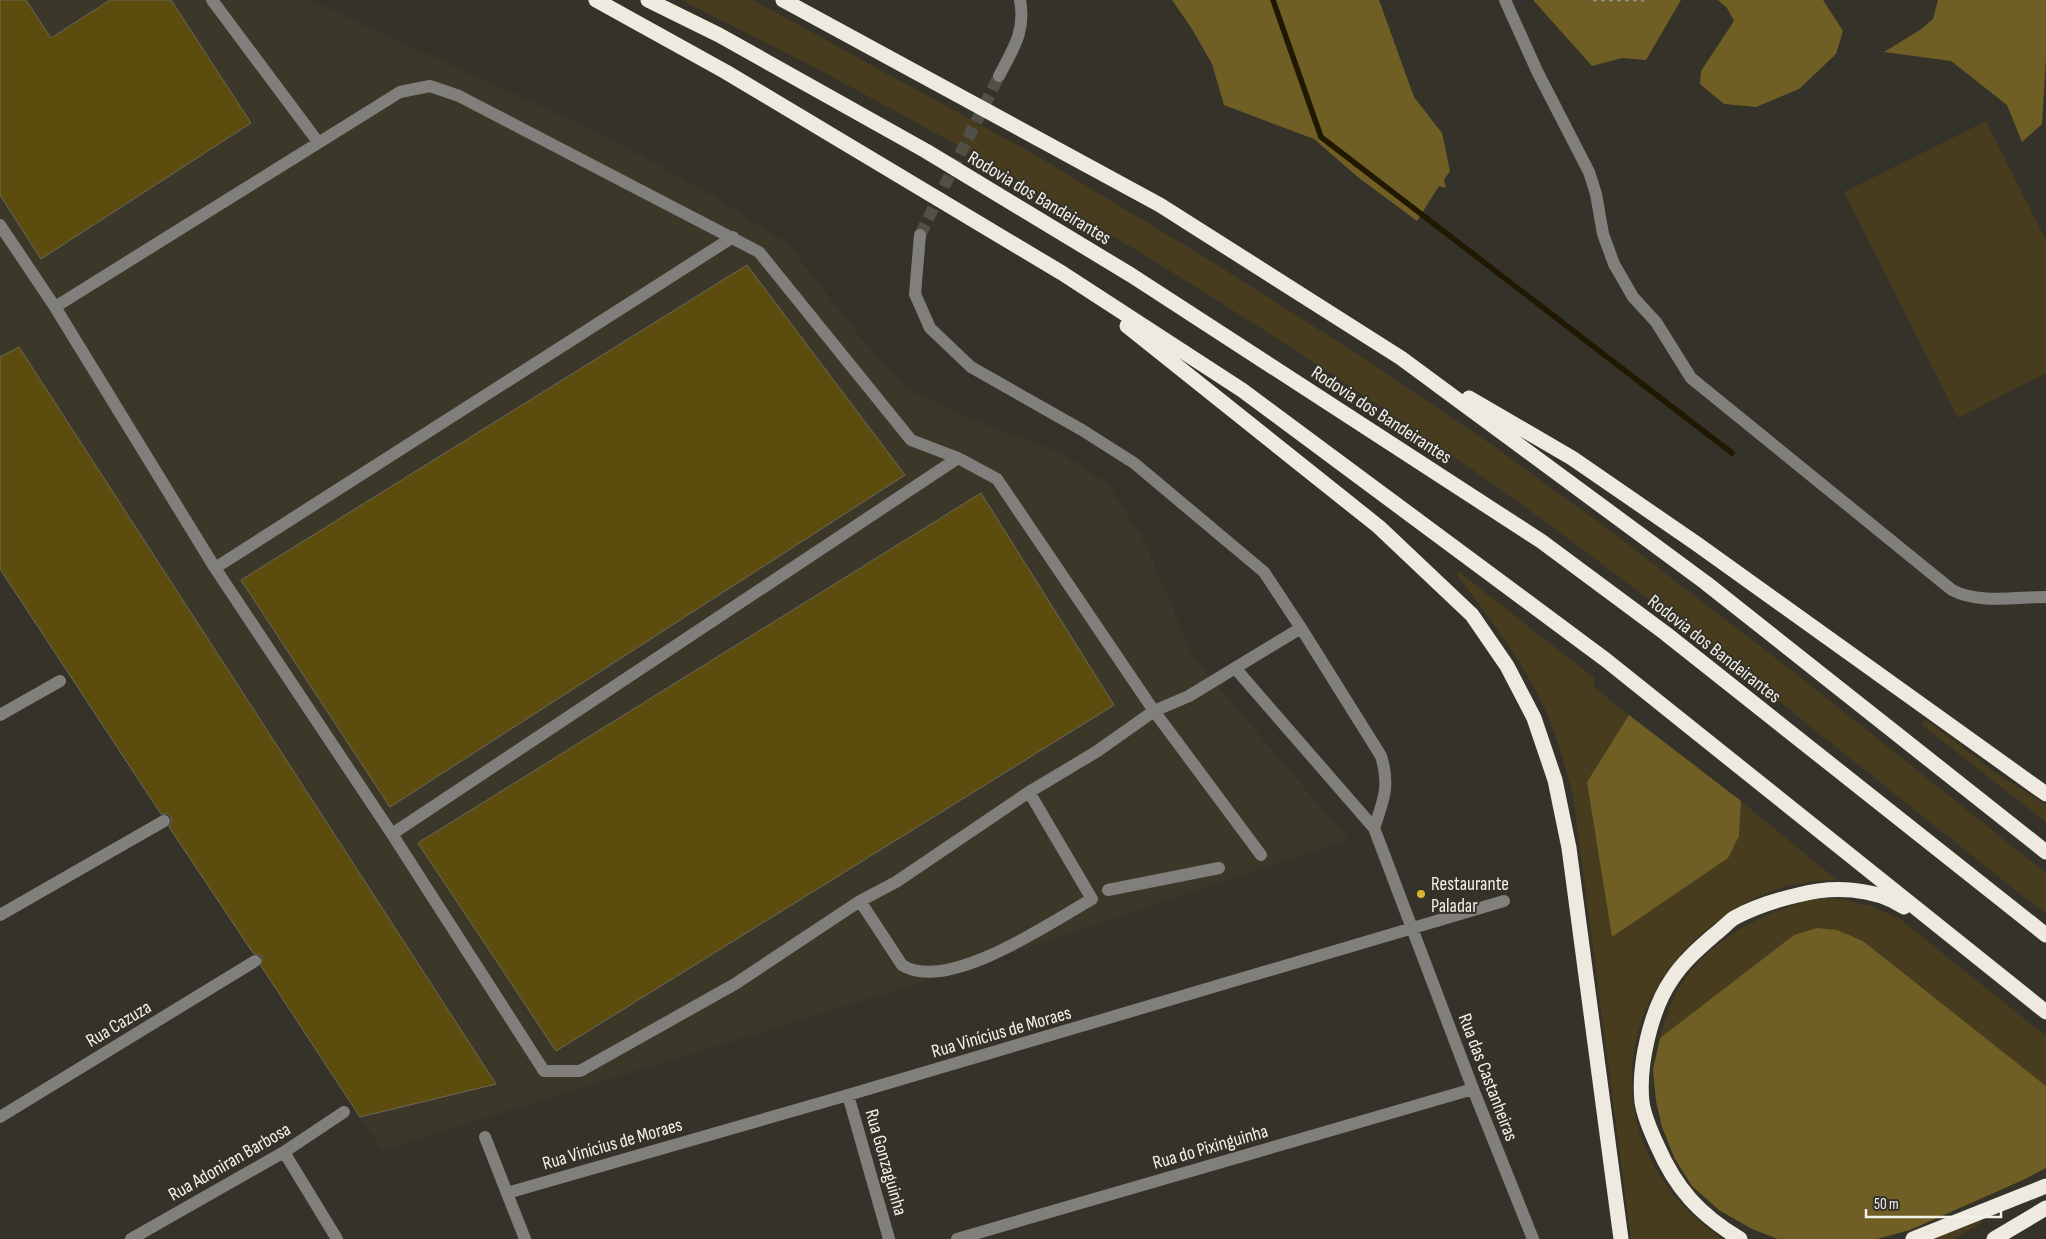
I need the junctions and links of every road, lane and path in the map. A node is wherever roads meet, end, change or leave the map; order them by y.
1 (212, 0) edge
2 (596, 0) edge
3 (648, 0) edge
4 (783, 0) edge
5 (1020, 0) edge
6 (1506, 0) edge
7 (1593, 0) edge
8 (1644, 0) edge
9 (999, 76) tunnel mouth
10 (318, 142) junction
11 (0, 226) edge
12 (920, 234) tunnel mouth
13 (733, 237) junction
14 (1062, 273) junction
15 (55, 306) junction
16 (1401, 358) junction
17 (958, 458) junction
18 (215, 568) junction
19 (2046, 597) edge
20 (1301, 628) junction
21 (1235, 668) junction
22 (60, 681) dead end
23 (1154, 711) junction
24 (0, 714) edge
25 (1029, 792) junction
26 (2046, 794) edge
27 (164, 821) dead end
28 (1374, 828) junction
29 (392, 834) junction
30 (2046, 852) edge
31 (1260, 855) dead end
32 (1219, 868) dead end
33 (1108, 890) dead end
34 (860, 901) junction
35 (1504, 901) dead end
36 (0, 915) edge
37 (1412, 929) junction
38 (2046, 935) edge
39 (1964, 946) junction
40 (255, 962) dead end
41 (2046, 1012) edge
42 (1473, 1090) junction
43 (848, 1095) junction
44 (344, 1112) dead end
45 (0, 1117) edge
46 (485, 1137) dead end
47 (284, 1152) junction
48 (2046, 1186) edge
49 (507, 1193) junction
50 (2046, 1208) edge
51 (131, 1239) edge
52 (337, 1239) edge
53 (525, 1239) edge
54 (889, 1239) edge
55 (957, 1239) edge
56 (1533, 1239) edge
57 (1621, 1239) edge
58 (1740, 1239) edge
59 (1913, 1239) edge
60 (1994, 1239) edge

1 - 10 street
2 - 14 highway
3 - 38 highway, Rodovia dos Bandeirantes
4 - 16 highway
5 - 9 street
6 - 19 street
7 - 8 path
10 - 13 street
10 - 15 street
11 - 15 street
12 - 20 street
13 - 17 street
13 - 18 street
14 - 39 highway
14 - 57 highway
15 - 18 street
16 - 26 highway
16 - 30 highway
17 - 23 street
17 - 29 street
18 - 29 street
20 - 21 street
20 - 28 street
21 - 23 street
21 - 28 street
22 - 24 street
23 - 25 street
23 - 31 street
25 - 34 street
25 - 34 street
27 - 36 street
28 - 37 street, Rua das Castanheiras
29 - 34 street
32 - 33 street
35 - 37 street, Rua Vinícius de Moraes
37 - 42 street, Rua das Castanheiras
37 - 43 street, Rua Vinícius de Moraes
39 - 41 highway
39 - 58 highway
40 - 45 street, Rua Cazuza
42 - 55 street, Rua do Pixinguinha
42 - 56 street, Rua das Castanheiras
43 - 49 street, Rua Vinícius de Moraes
43 - 54 street, Rua Gonzaguinha
44 - 47 street, Rua Adoniran Barbosa
46 - 49 street
47 - 51 street, Rua Adoniran Barbosa
47 - 52 street
48 - 59 highway
49 - 53 street
50 - 60 highway

